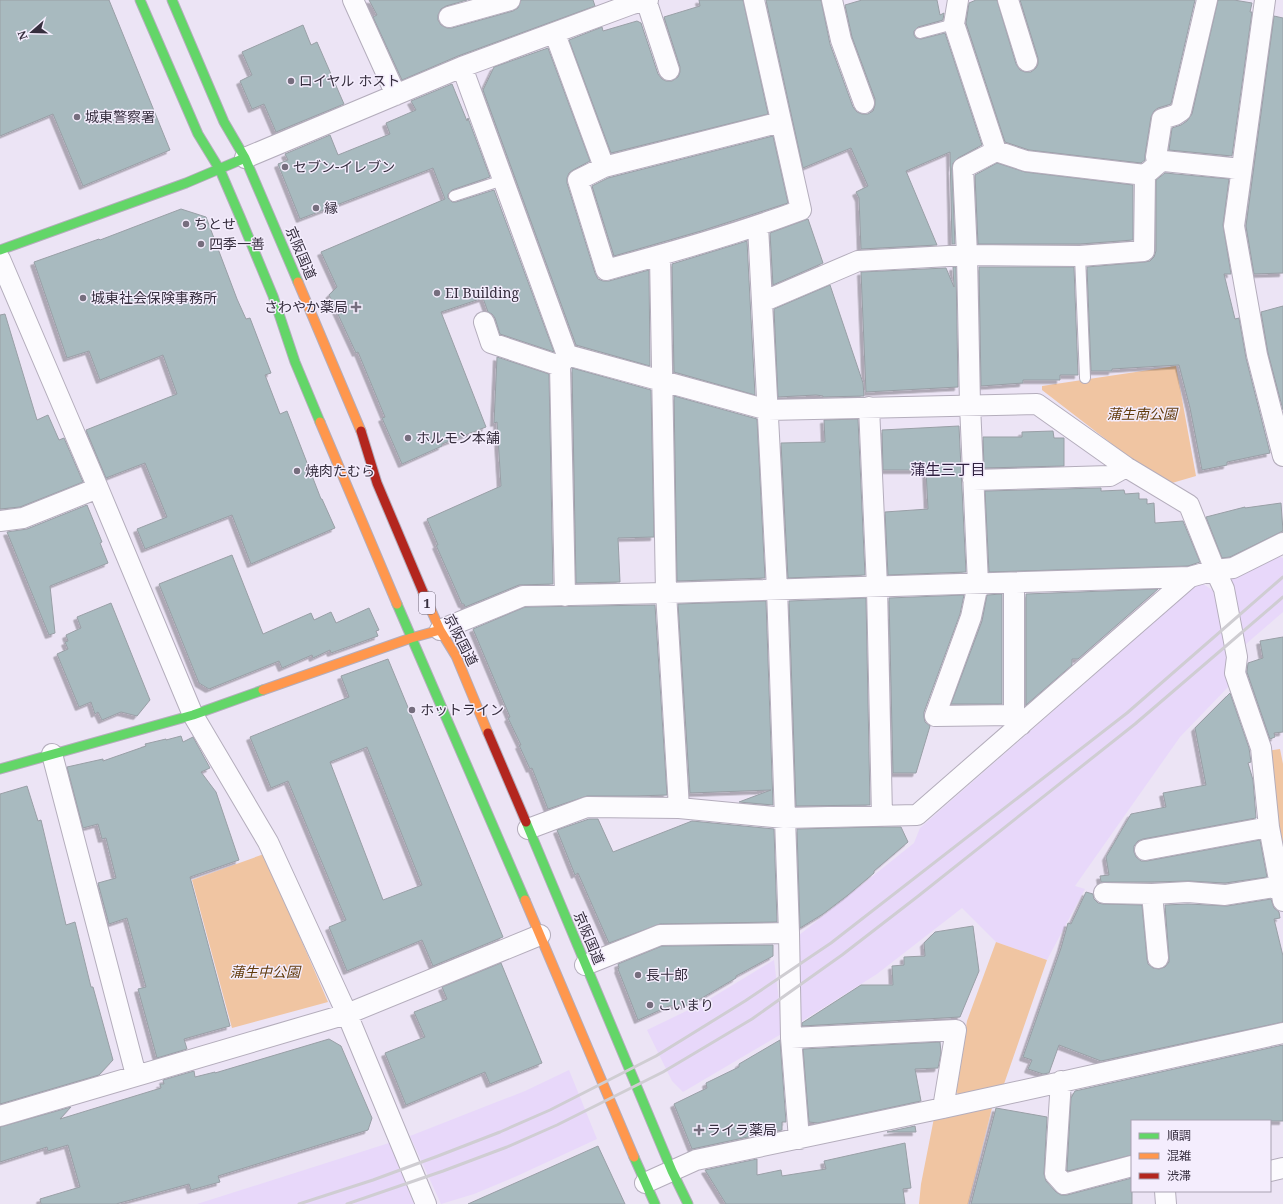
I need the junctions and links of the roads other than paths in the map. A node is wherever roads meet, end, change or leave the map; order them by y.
1 (140, 0) edge
2 (172, 0) edge
3 (354, 0) edge
4 (510, 0) edge
5 (754, 0) edge
6 (832, 0) edge
7 (958, 0) edge
8 (1008, 0) edge
9 (1207, 0) edge
10 (1265, 0) edge
11 (639, 1) edge
12 (449, 17) dead end
13 (954, 24) junction
14 (920, 33) dead end
15 (554, 34) junction
16 (1027, 61) dead end
17 (462, 67) junction
18 (669, 70) dead end
19 (396, 95) junction
20 (864, 103) dead end
21 (781, 122) junction
22 (996, 151) junction
23 (245, 158) junction
24 (604, 167) junction
25 (1152, 169) junction
26 (1241, 169) junction
27 (220, 170) junction
28 (503, 180) junction
29 (454, 196) dead end
30 (758, 226) junction
31 (0, 250) edge
32 (660, 255) junction
33 (967, 255) junction
34 (1080, 256) junction
35 (0, 259) edge
36 (762, 302) junction
37 (484, 322) dead end
38 (563, 360) junction
39 (1085, 378) dead end
40 (662, 381) junction
41 (970, 405) junction
42 (869, 408) junction
43 (768, 410) junction
44 (1283, 456) edge
45 (1126, 467) junction
46 (973, 480) junction
47 (98, 488) junction
48 (0, 521) edge
49 (1283, 543) edge
50 (1215, 570) junction
51 (1190, 577) junction
52 (1014, 583) junction
53 (978, 584) junction
54 (876, 587) junction
55 (777, 589) junction
56 (666, 593) junction
57 (565, 596) junction
58 (440, 630) junction
59 (411, 638) junction
60 (193, 715) junction
61 (1018, 720) junction
62 (52, 754) junction
63 (0, 769) edge
64 (679, 808) junction
65 (882, 816) junction
66 (784, 818) junction
67 (1269, 827) junction
68 (528, 829) junction
69 (1145, 850) dead end
70 (1104, 893) dead end
71 (1152, 894) junction
72 (1282, 894) edge
73 (789, 933) junction
74 (540, 935) junction
75 (1158, 958) dead end
76 (585, 965) junction
77 (347, 1014) junction
78 (1283, 1033) edge
79 (790, 1038) junction
80 (136, 1076) junction
81 (1061, 1081) junction
82 (943, 1108) junction
83 (0, 1116) edge
84 (799, 1139) junction
85 (1131, 1166) edge
86 (1283, 1168) edge
87 (672, 1171) junction
88 (1271, 1171) edge
89 (645, 1183) junction
90 (1165, 1192) edge
91 (426, 1204) edge
92 (655, 1204) edge
93 (688, 1204) edge
94 (1166, 1204) edge

1 - 27 main road, 1
2 - 23 main road, 京阪国道 / 1
3 - 19 street
4 - 12 street
5 - 21 street
6 - 20 street
7 - 13 street
8 - 16 street
9 - 25 street
10 - 26 street
11 - 15 street
11 - 18 street
13 - 14 lane
13 - 22 street
15 - 17 street
15 - 24 street
17 - 19 street
17 - 28 street
19 - 23 street
21 - 24 street
21 - 30 street
22 - 25 street
22 - 33 street
23 - 27 main road
23 - 58 main road, 京阪国道 / 1
24 - 32 street
25 - 26 street
25 - 34 street
26 - 44 street
27 - 31 main road
27 - 59 main road, 1
28 - 29 lane
28 - 38 street
30 - 32 street
30 - 36 street
32 - 40 street
33 - 34 street
33 - 36 street
33 - 41 street
34 - 39 lane
35 - 47 street
36 - 43 street
37 - 38 street
38 - 40 street
38 - 57 street
40 - 43 street
40 - 56 street
41 - 42 street
41 - 45 street
41 - 46 street
42 - 43 street
42 - 54 street
43 - 55 street
45 - 46 street
45 - 50 street
46 - 53 street
47 - 48 street
47 - 60 street
49 - 50 street
50 - 51 street
50 - 67 street
51 - 52 street
51 - 61 street
52 - 53 street
52 - 61 street
53 - 54 street
53 - 61 street
54 - 55 street
54 - 65 street
55 - 56 street
55 - 66 street
56 - 57 street
56 - 64 street
57 - 58 street
58 - 59 main road
58 - 68 main road, 京阪国道 / 1
59 - 60 main road
59 - 74 main road, 1
60 - 62 main road
60 - 77 street
61 - 65 street
62 - 63 main road
62 - 80 street
64 - 66 street
64 - 68 street
65 - 66 street
66 - 73 street
67 - 69 street
67 - 72 street
68 - 76 main road, 京阪国道 / 1
70 - 71 street
71 - 72 street
71 - 75 street
73 - 76 street
73 - 79 street
74 - 77 street
74 - 89 main road, 1
76 - 87 main road, 京阪国道 / 1
77 - 80 street
77 - 91 street
78 - 81 street
79 - 82 street
79 - 84 street
80 - 83 street
81 - 82 street
81 - 85 street
82 - 84 street
84 - 87 street
86 - 88 street
87 - 89 street
87 - 93 main road, 京阪国道 / 1
89 - 92 main road, 1
90 - 94 street

